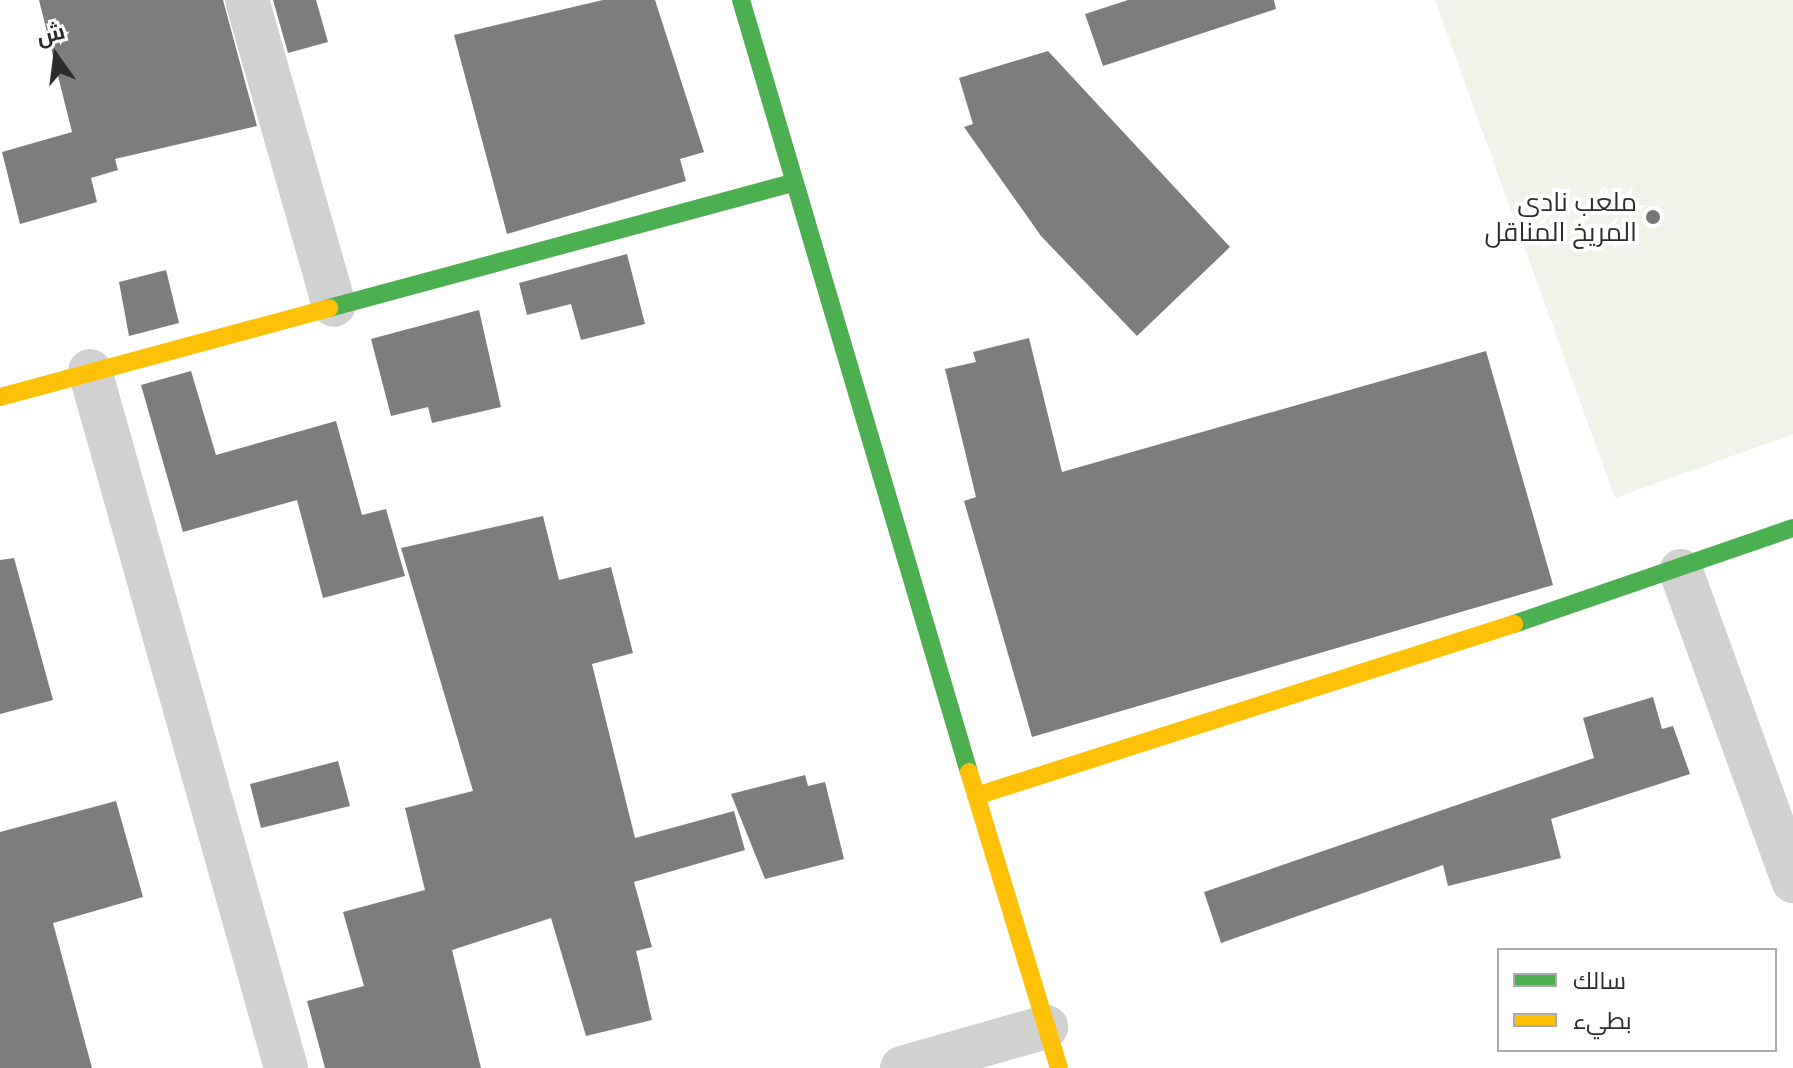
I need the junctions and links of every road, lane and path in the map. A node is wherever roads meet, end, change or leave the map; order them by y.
1 (247, 0) edge
2 (741, 0) edge
3 (790, 184) junction
4 (334, 305) junction
5 (90, 371) junction
6 (0, 397) edge
7 (1793, 528) edge
8 (1681, 571) junction
9 (976, 796) junction
10 (1793, 881) edge
11 (1046, 1027) junction
12 (286, 1068) edge
13 (902, 1068) edge
14 (1059, 1068) edge

1 - 4 street
2 - 3 street
3 - 4 street
3 - 9 street
4 - 5 street
5 - 6 street
5 - 12 street
7 - 8 street
8 - 9 street
8 - 10 street
9 - 11 street
11 - 13 street
11 - 14 street

